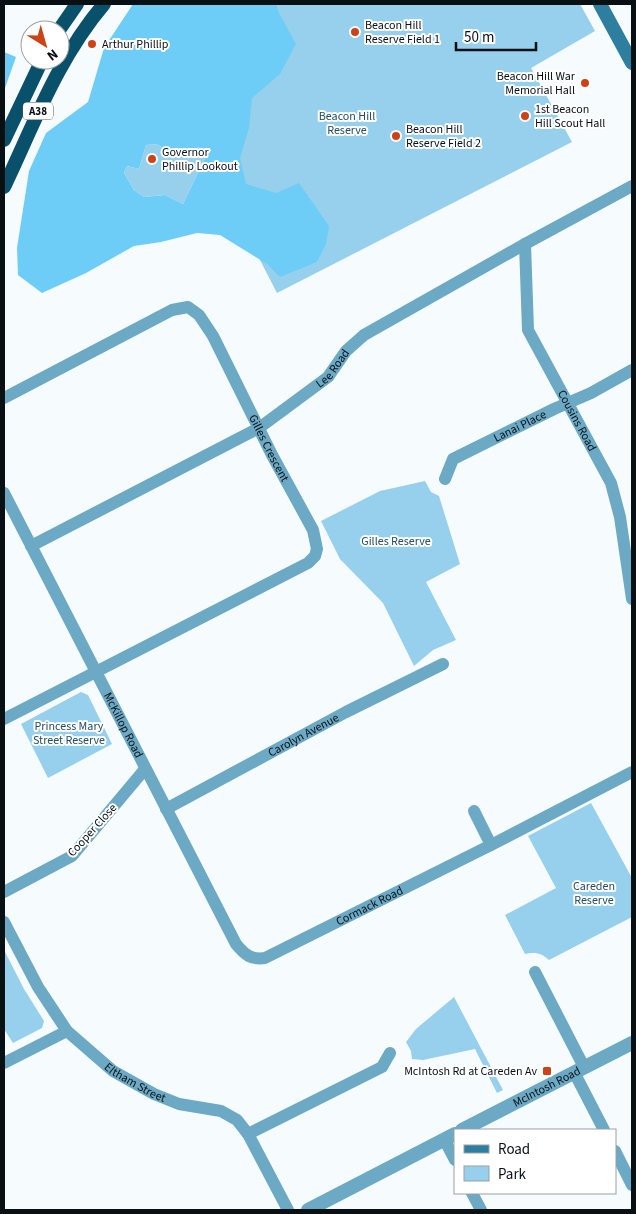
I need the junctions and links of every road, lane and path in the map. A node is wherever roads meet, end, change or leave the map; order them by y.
1 (77, 4) edge
2 (104, 4) edge
3 (600, 4) edge
4 (66, 20) edge
5 (632, 63) edge
6 (37, 70) edge
7 (4, 140) edge
8 (632, 186) edge
9 (4, 187) edge
10 (525, 244) junction
11 (632, 370) edge
12 (4, 398) edge
13 (569, 404) junction
14 (259, 428) junction
15 (445, 479) dead end
16 (4, 493) edge
17 (31, 546) junction
18 (632, 599) edge
19 (443, 664) dead end
20 (95, 672) junction
21 (4, 719) edge
22 (145, 769) junction
23 (632, 772) edge
24 (166, 809) junction
25 (474, 811) dead end
26 (491, 845) junction
27 (4, 892) edge
28 (4, 922) edge
29 (246, 955) joint
30 (535, 972) dead end
31 (66, 1031) junction
32 (632, 1043) edge
33 (390, 1053) dead end
34 (4, 1063) edge
35 (579, 1070) junction
36 (464, 1129) edge
37 (604, 1129) edge
38 (248, 1134) junction
39 (450, 1136) edge
40 (616, 1152) edge
41 (454, 1155) edge
42 (632, 1185) edge
43 (473, 1194) edge
44 (288, 1210) edge
45 (308, 1210) edge
46 (481, 1210) edge

1 - 4 highway
2 - 9 highway, A38
3 - 5 main road
6 - 7 highway, A38
8 - 10 street, Lee Road
10 - 13 street, Cousins Road
10 - 14 street, Lee Road
11 - 13 street, Lanai Place
12 - 14 street, Gilles Crescent
13 - 15 street, Lanai Place
13 - 18 street, Cousins Road
14 - 17 street, Lee Road
14 - 20 street, Gilles Crescent
16 - 17 street, McKillop Road
17 - 20 street, McKillop Road
19 - 24 street, Carolyn Avenue
20 - 21 street
20 - 22 street, McKillop Road
22 - 24 street, McKillop Road
22 - 27 street, Cooper Close
23 - 26 street, Cormack Road
24 - 29 street, McKillop Road
25 - 26 street
26 - 29 street, Cormack Road
28 - 31 street, Eltham Street
30 - 35 street
31 - 34 street
31 - 38 street, Eltham Street
32 - 35 street, McIntosh Road
33 - 38 street
35 - 36 street, McIntosh Road
35 - 37 street
38 - 44 street, Eltham Street
39 - 41 street
39 - 45 street
40 - 42 street
43 - 46 street

